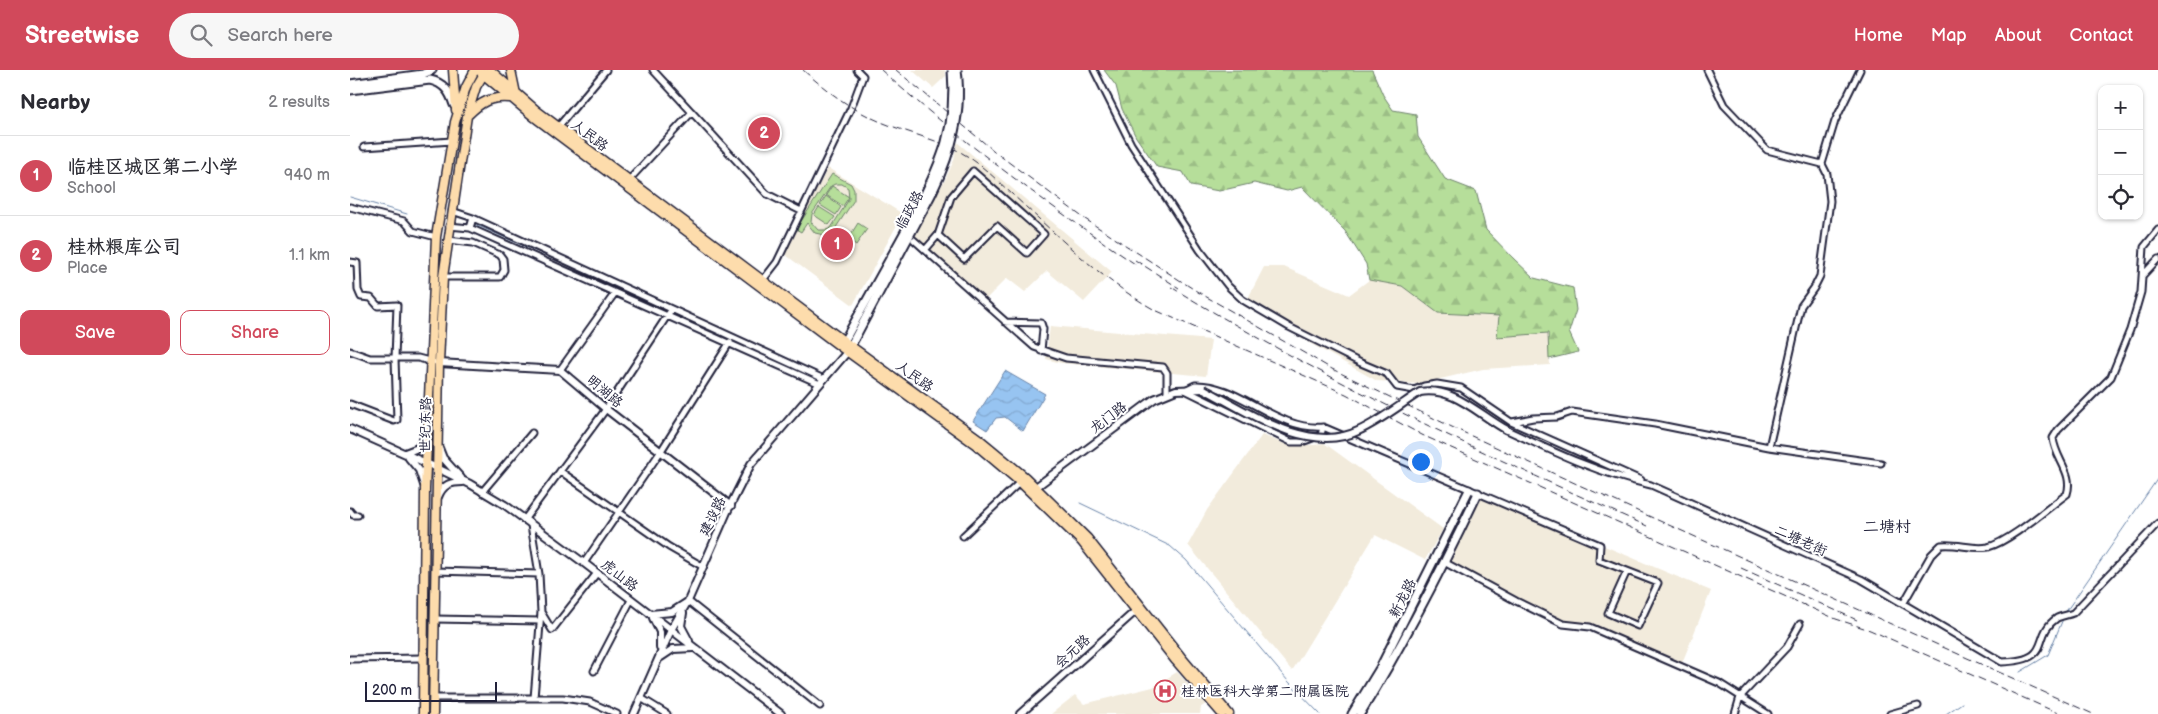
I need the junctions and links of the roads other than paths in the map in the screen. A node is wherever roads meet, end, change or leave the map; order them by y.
1 (432, 70) edge
2 (453, 70) edge
3 (511, 70) edge
4 (606, 70) edge
5 (653, 70) edge
6 (857, 70) edge
7 (952, 70) edge
8 (957, 70) edge
9 (1094, 70) edge
10 (1707, 70) edge
11 (1860, 70) edge
12 (482, 71) edge
13 (350, 84) edge
14 (350, 90) edge
15 (513, 96) junction
16 (692, 112) junction
17 (535, 114) junction
18 (467, 116) junction
19 (456, 117) junction
20 (558, 127) junction
21 (452, 141) junction
22 (364, 147) dead end
23 (1822, 164) junction
24 (629, 180) junction
25 (350, 207) edge
26 (452, 211) junction
27 (801, 211) junction
28 (920, 211) junction
29 (473, 218) junction
30 (449, 226) junction
31 (470, 228) junction
32 (2158, 230) edge
33 (938, 235) junction
34 (436, 237) junction
35 (448, 240) junction
36 (914, 240) dead end
37 (925, 250) junction
38 (2158, 259) edge
39 (350, 262) edge
40 (572, 264) junction
41 (569, 271) junction
42 (2143, 274) junction
43 (443, 277) junction
44 (763, 280) junction
45 (615, 293) junction
46 (671, 310) junction
47 (666, 316) junction
48 (1005, 322) junction
49 (732, 337) junction
50 (729, 344) junction
51 (846, 346) junction
52 (350, 351) edge
53 (1040, 351) junction
54 (395, 358) junction
55 (429, 362) junction
56 (439, 363) junction
57 (560, 370) junction
58 (822, 382) junction
59 (1185, 390) junction
60 (1167, 393) junction
61 (350, 404) edge
62 (606, 409) junction
63 (1511, 422) junction
64 (1323, 427) junction
65 (350, 429) edge
66 (1507, 430) joint
67 (532, 432) dead end
68 (427, 434) junction
69 (437, 443) junction
70 (1769, 447) junction
71 (661, 451) junction
72 (404, 454) junction
73 (426, 462) junction
74 (1881, 463) dead end
75 (437, 468) junction
76 (560, 471) junction
77 (1023, 479) junction
78 (465, 482) junction
79 (1651, 485) junction
80 (1036, 487) junction
81 (425, 489) junction
82 (1469, 490) junction
83 (482, 492) junction
84 (1478, 493) junction
85 (436, 503) junction
86 (731, 506) junction
87 (350, 511) edge
88 (620, 512) junction
89 (358, 515) dead end
90 (524, 520) junction
91 (2158, 523) edge
92 (531, 525) junction
93 (964, 536) dead end
94 (1444, 562) junction
95 (584, 563) junction
96 (702, 566) junction
97 (435, 571) junction
98 (1627, 571) junction
99 (597, 573) junction
100 (539, 574) junction
101 (631, 600) junction
102 (688, 601) junction
103 (1903, 604) junction
104 (1139, 608) junction
105 (541, 612) junction
106 (650, 614) junction
107 (435, 620) junction
108 (540, 622) junction
109 (1800, 624) dead end
110 (671, 630) junction
111 (694, 648) junction
112 (424, 658) junction
113 (350, 659) edge
114 (657, 662) junction
115 (594, 671) dead end
116 (1740, 697) junction
117 (433, 698) junction
118 (534, 698) junction
119 (641, 698) junction
120 (820, 706) dead end
121 (1918, 706) dead end
122 (660, 712) edge
123 (423, 714) edge
124 (432, 714) edge
125 (617, 714) edge
126 (634, 714) edge
127 (667, 714) edge
128 (781, 714) edge
129 (1020, 714) edge
130 (1222, 714) edge
131 (1230, 714) edge
132 (1352, 714) edge
133 (1360, 714) edge
134 (1735, 714) edge
135 (1768, 714) edge
136 (1890, 714) edge

1 - 13 main road
2 - 19 main road
3 - 15 main road
4 - 20 street
5 - 16 street
6 - 27 street
7 - 28 main road, 临政路, bridge
8 - 28 main road, 临政路, bridge
9 - 63 street
10 - 23 street
11 - 23 street
12 - 15 main road
12 - 18 main road, 世纪东路
12 - 19 main road
14 - 19 main road
15 - 17 main road
15 - 18 main road
16 - 24 street
16 - 27 street
17 - 20 main road, 人民路
17 - 51 main road, 人民路
18 - 26 main road, 世纪东路
19 - 21 main road, 世纪东路
20 - 24 main road, 人民路
21 - 22 street
21 - 34 main road, 世纪东路
23 - 70 street
24 - 44 main road, 人民路
25 - 34 street
26 - 29 street
26 - 30 main road, 世纪东路
27 - 44 street
28 - 51 main road, 临政路
29 - 31 street
29 - 40 street
30 - 31 street
30 - 35 main road, 世纪东路
31 - 41 street
32 - 42 street
33 - 33 street
33 - 37 street
34 - 55 main road, 世纪东路
35 - 43 main road, 世纪东路
35 - 43 street
36 - 37 street
37 - 48 street
38 - 42 street
39 - 54 street
40 - 41 street
40 - 46 street
41 - 45 street
42 - 103 street
43 - 56 main road, 世纪东路
44 - 51 main road, 人民路
45 - 47 street
45 - 57 street
46 - 47 street
46 - 49 street
47 - 50 street
47 - 62 street
48 - 53 street
48 - 53 street
49 - 50 street
49 - 58 street
50 - 58 street
50 - 71 street
51 - 58 street, 建设路
51 - 77 main road, 人民路
52 - 54 street
53 - 60 street
54 - 55 street
54 - 61 street
55 - 56 street
55 - 68 main road, 世纪东路
56 - 57 street
56 - 69 main road, 世纪东路
57 - 62 street, 明湖路
58 - 86 street, 建设路
59 - 60 street, 龙门路
59 - 64 street
59 - 64 street
59 - 66 street, 龙门路, bridge
60 - 80 street, 龙门路
62 - 71 street, 明湖路
62 - 76 street
63 - 70 street
63 - 79 street
64 - 82 street
65 - 72 street, 虎山路
66 - 79 street, 二塘老街
67 - 83 street
68 - 72 street
68 - 73 main road, 世纪东路
69 - 75 main road, 世纪东路
69 - 78 street
70 - 74 street
71 - 86 street, 明湖路
71 - 88 street
72 - 73 street, 虎山路
72 - 81 street
73 - 75 street, 虎山路
73 - 81 main road, 世纪东路
75 - 78 street, 虎山路
75 - 85 main road, 世纪东路
76 - 88 street
76 - 90 street
77 - 80 main road, 人民路
77 - 93 street
77 - 104 main road, 人民路
78 - 83 street, 虎山路
78 - 85 street
79 - 103 street, 二塘老街
80 - 104 main road, 人民路
81 - 112 main road, 世纪东路
82 - 84 street
82 - 132 main road, 新龙路
83 - 90 street, 虎山路
84 - 94 main road, 新龙路
84 - 98 street
85 - 97 main road, 世纪东路
86 - 96 street, 建设路
87 - 89 street
88 - 95 street
88 - 96 street
90 - 92 street, 虎山路
91 - 103 street, 二塘老街
92 - 95 street, 虎山路
92 - 100 street
94 - 116 street
94 - 133 main road, 新龙路
95 - 99 street, 虎山路
96 - 102 street, 建设路
97 - 100 street
97 - 107 main road, 世纪东路
98 - 98 street
99 - 101 street, 虎山路
99 - 105 street
100 - 105 street
101 - 106 street, 虎山路
101 - 115 street
102 - 106 street
102 - 110 street, 建设路
102 - 111 street
102 - 120 street
104 - 129 street, 会元路
104 - 130 main road, 人民路
104 - 131 main road, 人民路
105 - 108 street
106 - 110 street, 虎山路
106 - 114 street
107 - 108 street
107 - 117 main road, 世纪东路
108 - 118 street
109 - 116 street
110 - 111 street, 虎山路
110 - 114 street, 建设路
111 - 114 street
111 - 128 street, 虎山路
112 - 113 street
112 - 123 main road, 世纪东路
114 - 119 street, 建设路
116 - 134 street
116 - 135 street
117 - 118 street
117 - 124 main road, 世纪东路
118 - 125 street
119 - 122 street
119 - 126 street, 建设路
121 - 136 street
122 - 127 street

